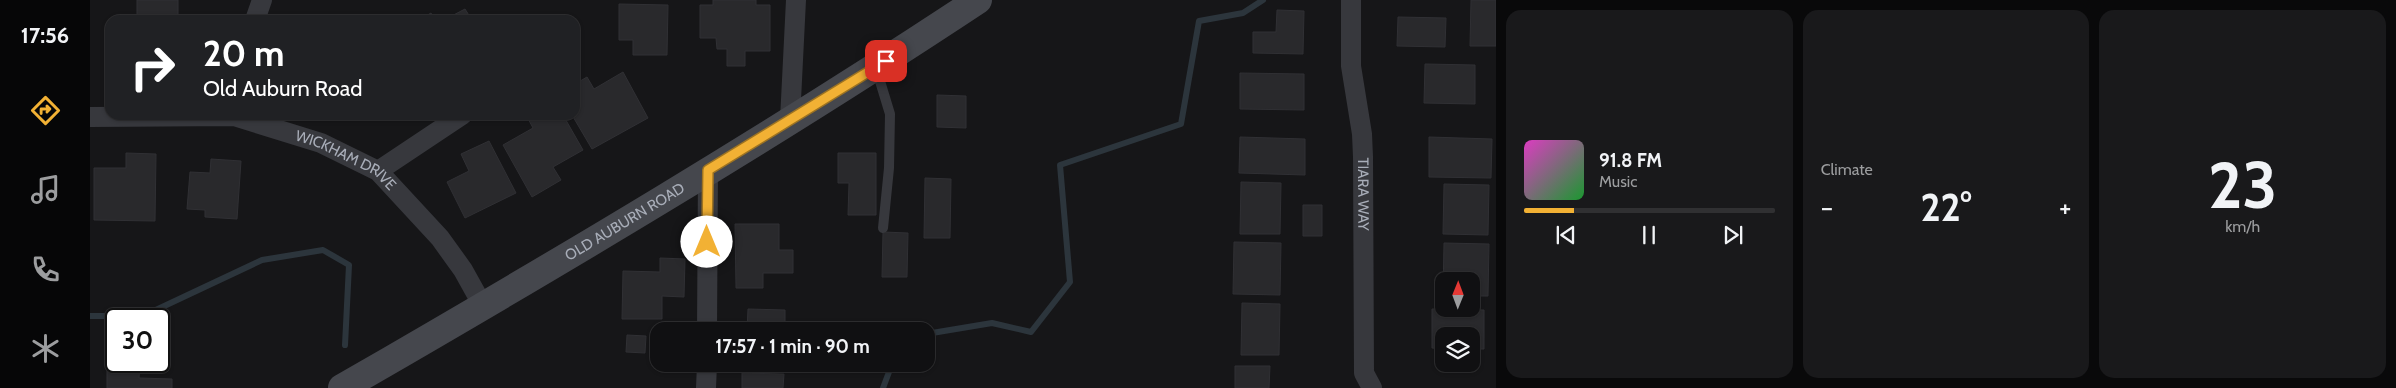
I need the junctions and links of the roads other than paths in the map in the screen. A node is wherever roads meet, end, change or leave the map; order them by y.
1 (262, 0) edge
2 (796, 0) edge
3 (978, 0) edge
4 (1350, 0) edge
5 (257, 15) edge
6 (875, 67) junction
7 (90, 116) edge
8 (105, 116) edge
9 (250, 120) edge
10 (454, 120) edge
11 (790, 120) junction
12 (708, 170) junction
13 (378, 171) junction
14 (883, 228) dead end
15 (483, 306) junction
16 (707, 322) edge
17 (706, 372) edge
18 (342, 388) edge
19 (706, 388) edge
20 (1372, 388) edge

1 - 5 street
2 - 11 street
3 - 6 main road, OLD AUBURN ROAD
4 - 20 street, TIARA WAY
6 - 11 main road, OLD AUBURN ROAD
6 - 14 lane
7 - 8 street, WICKHAM DRIVE
9 - 13 street, WICKHAM DRIVE
10 - 13 street
11 - 12 main road, OLD AUBURN ROAD
12 - 15 main road, OLD AUBURN ROAD
12 - 16 street
13 - 15 street, WICKHAM DRIVE
15 - 18 main road, OLD AUBURN ROAD
17 - 19 street

